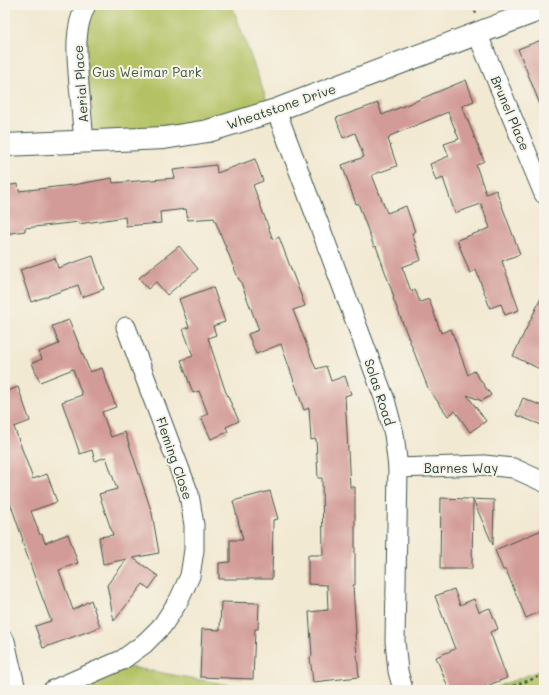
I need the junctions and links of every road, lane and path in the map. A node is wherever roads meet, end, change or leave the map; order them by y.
1 (86, 5) edge
2 (544, 8) edge
3 (477, 33) junction
4 (276, 110) junction
5 (84, 141) junction
6 (5, 145) edge
7 (544, 194) edge
8 (126, 327) dead end
9 (398, 468) junction
10 (544, 482) edge
11 (5, 641) edge
12 (544, 675) edge
13 (16, 690) edge
14 (53, 690) edge
15 (403, 690) edge
16 (502, 690) edge

1 - 5 street, Aerial Place
2 - 3 street, Wheatstone Drive
3 - 4 street, Wheatstone Drive
3 - 7 street, Brunel Place
4 - 5 street, Wheatstone Drive
4 - 9 street, Solas Road
5 - 6 street, Wheatstone Drive
8 - 14 street, Fleming Close
9 - 10 street, Barnes Way
9 - 15 street, Solas Road
11 - 13 street
12 - 16 path

